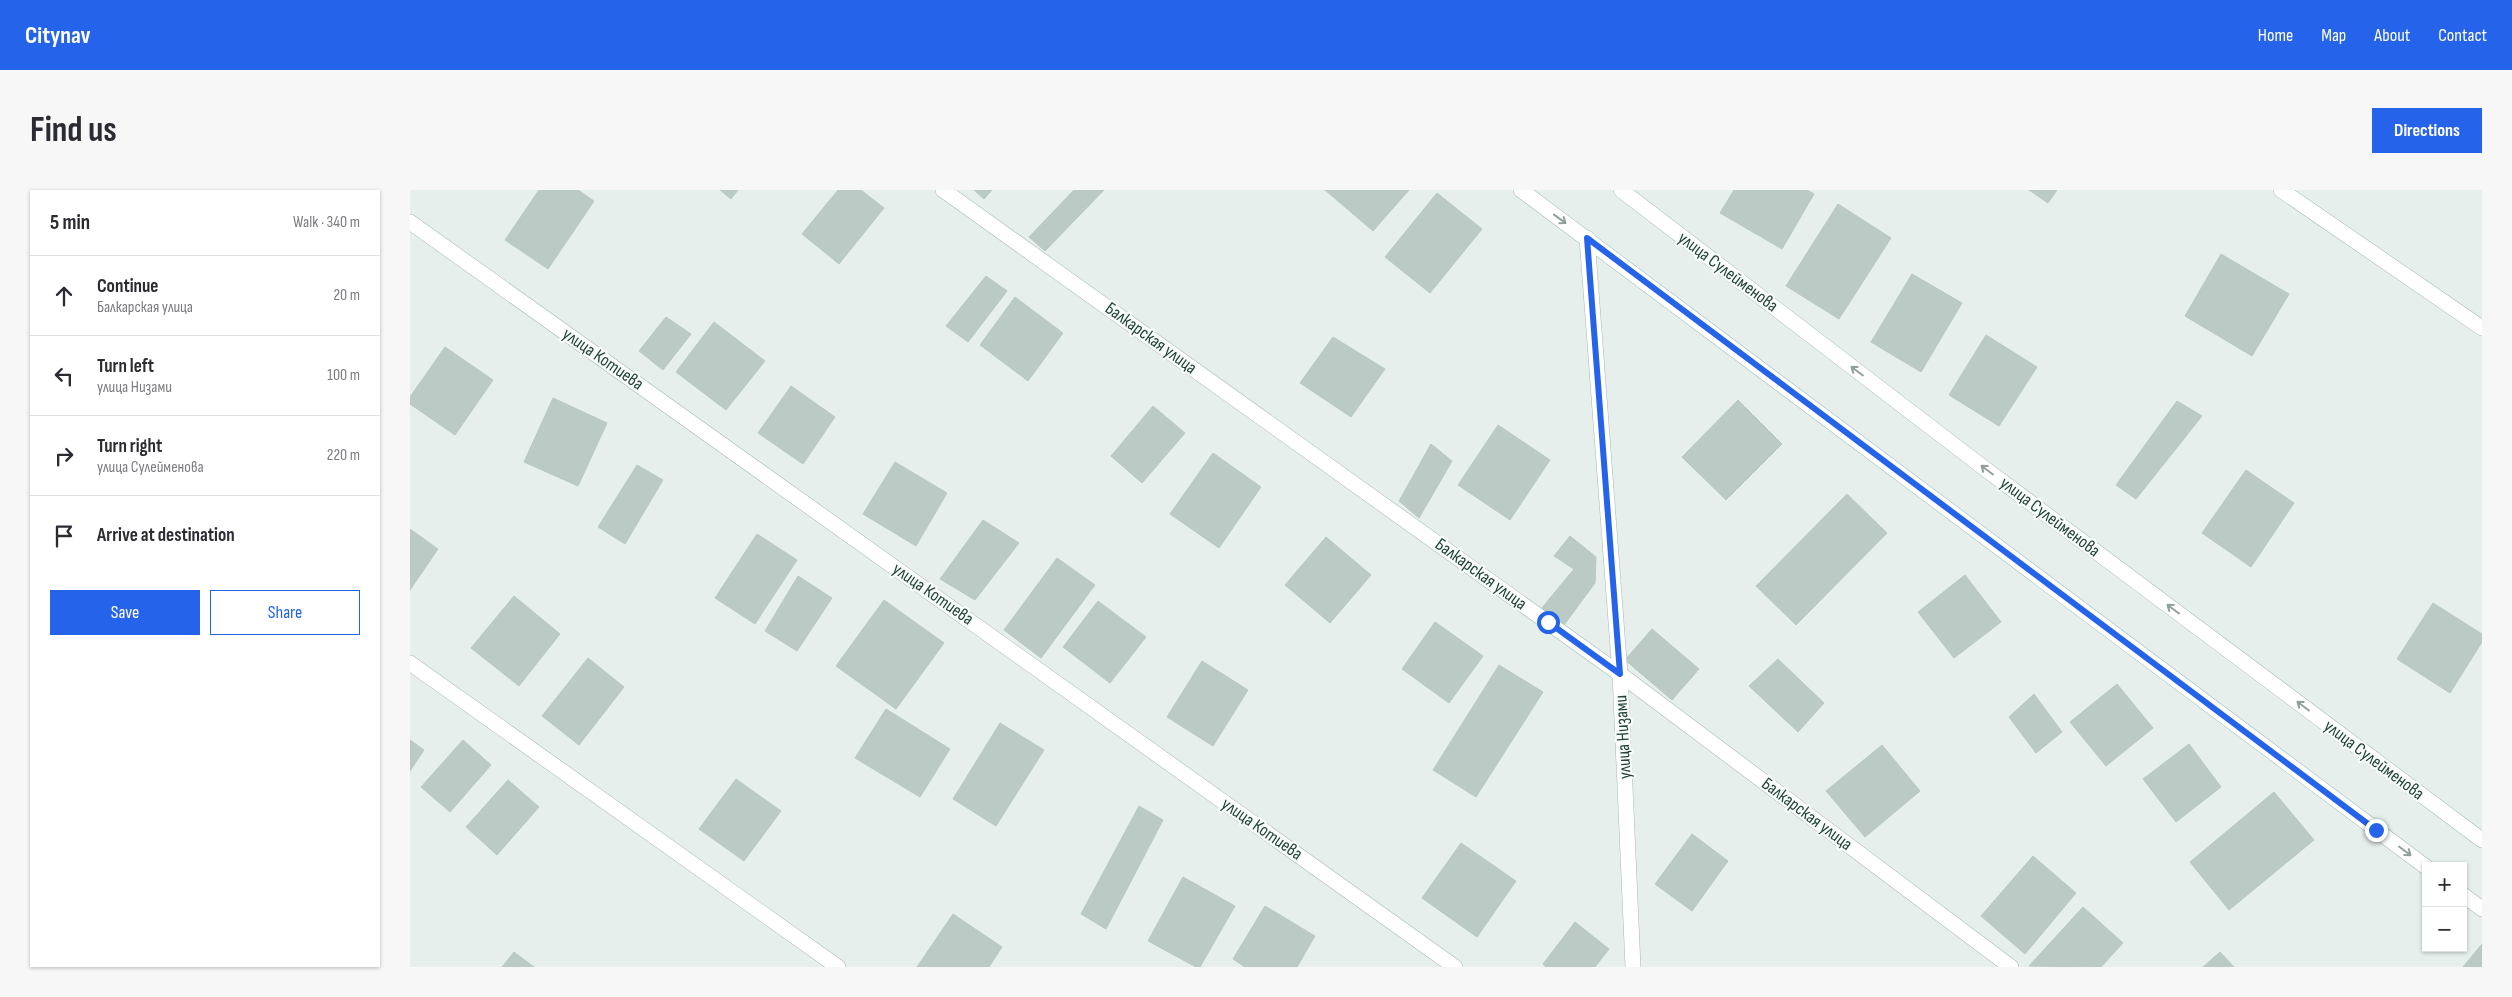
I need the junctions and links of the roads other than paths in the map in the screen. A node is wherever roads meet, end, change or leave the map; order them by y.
1 (943, 190) edge
2 (1521, 190) edge
3 (1621, 190) edge
4 (2281, 190) edge
5 (410, 222) edge
6 (1587, 238) junction
7 (2482, 328) edge
8 (410, 663) edge
9 (1620, 674) junction
10 (2482, 840) edge
11 (2422, 864) edge
12 (2467, 898) edge
13 (2482, 909) edge
14 (838, 967) edge
15 (1455, 967) edge
16 (1633, 967) edge
17 (2011, 967) edge

1 - 9 street, Балкарская улица
2 -> 6 street
10 -> 3 street, улица Сулейменова
4 - 7 street
5 - 15 street, улица Котиева
6 - 9 street, улица Низами
6 -> 11 street
8 - 14 street
9 - 16 street, улица Низами
9 - 17 street, Балкарская улица
12 - 13 street

